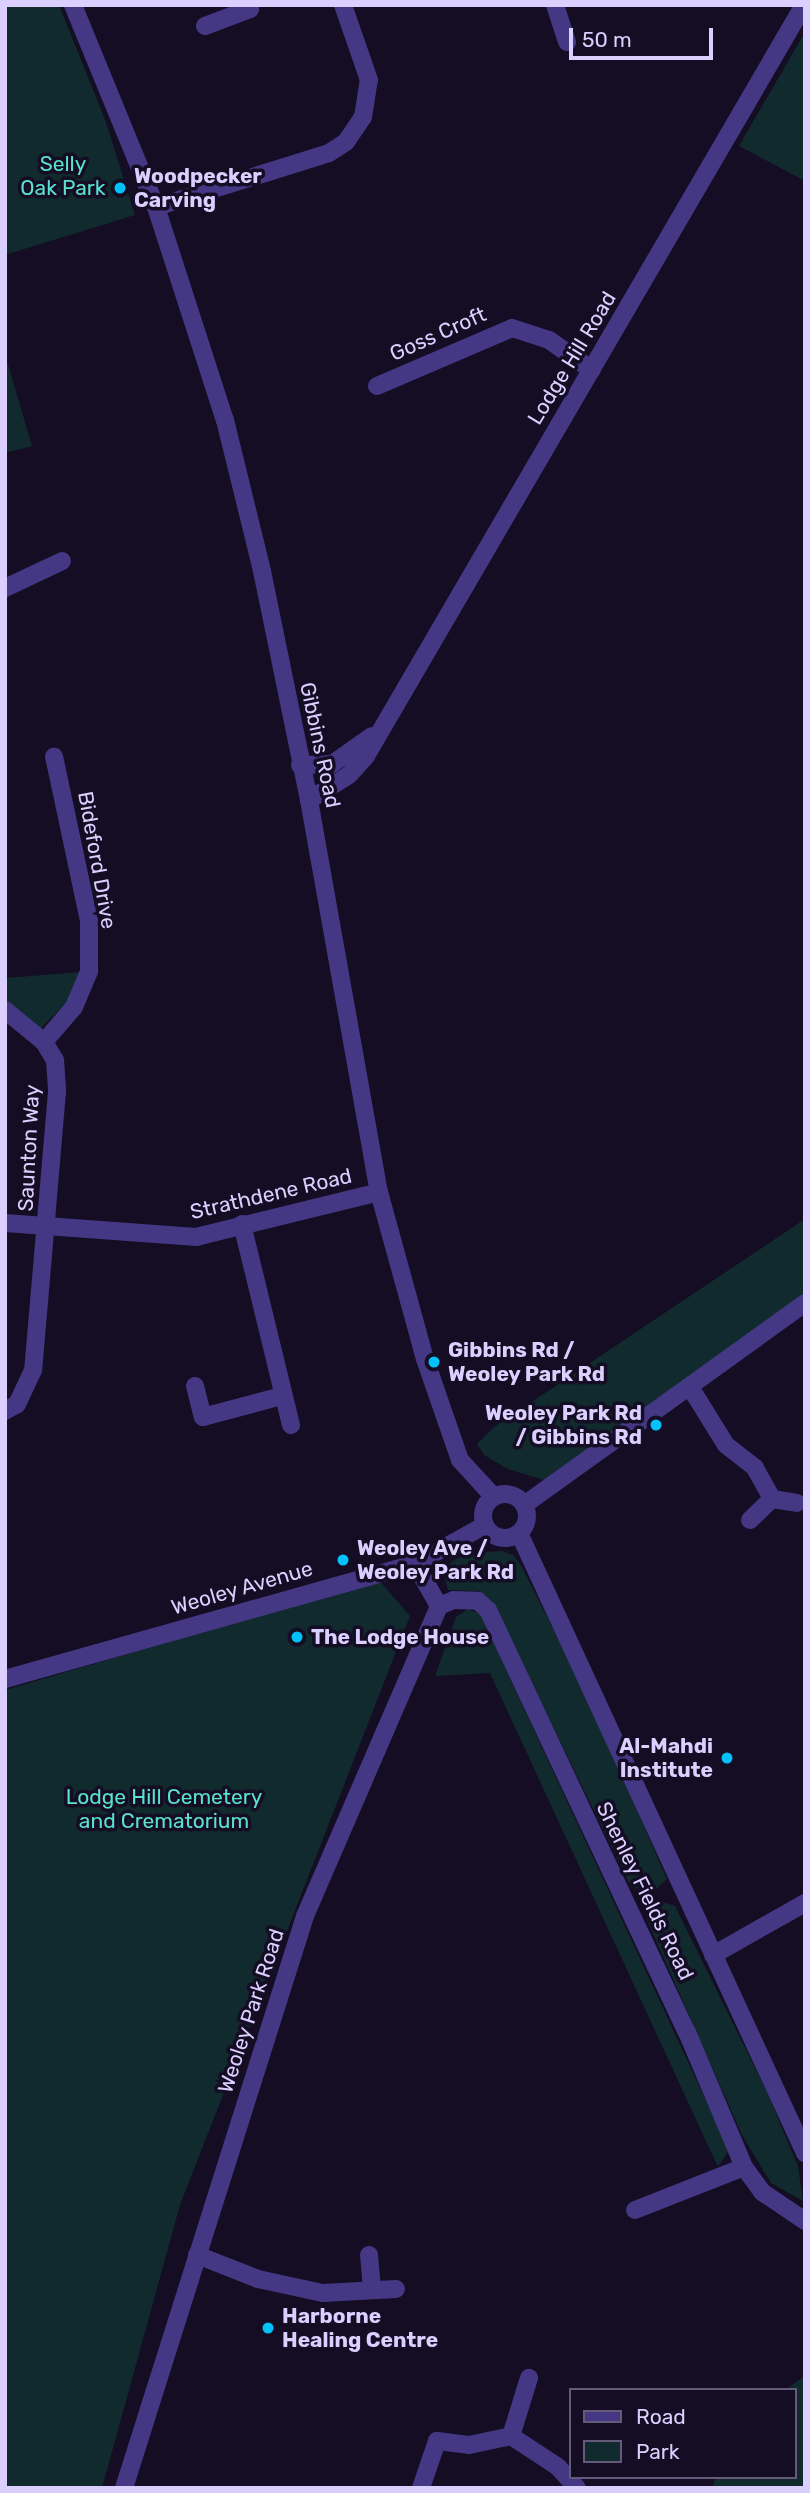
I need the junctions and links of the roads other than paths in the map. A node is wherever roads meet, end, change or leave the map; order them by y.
1 (73, 5) edge
2 (249, 5) edge
3 (342, 5) edge
4 (555, 5) edge
5 (804, 5) edge
6 (205, 26) dead end
7 (567, 42) dead end
8 (156, 206) junction
9 (592, 370) junction
10 (377, 386) dead end
11 (62, 561) dead end
12 (5, 588) edge
13 (376, 732) junction
14 (54, 757) dead end
15 (300, 765) junction
16 (309, 800) junction
17 (5, 1010) edge
18 (44, 1042) junction
19 (379, 1192) junction
20 (5, 1223) edge
21 (242, 1224) junction
22 (47, 1227) junction
23 (805, 1304) edge
24 (195, 1386) dead end
25 (691, 1387) junction
26 (282, 1396) junction
27 (5, 1411) edge
28 (291, 1425) dead end
29 (494, 1497) junction
30 (772, 1499) junction
31 (797, 1503) dead end
32 (524, 1505) junction
33 (750, 1520) dead end
34 (485, 1525) junction
35 (519, 1533) junction
36 (415, 1564) junction
37 (439, 1606) junction
38 (5, 1679) edge
39 (805, 1903) edge
40 (713, 1955) junction
41 (805, 2153) edge
42 (744, 2166) junction
43 (635, 2210) dead end
44 (805, 2221) edge
45 (197, 2255) junction
46 (369, 2255) dead end
47 (373, 2288) junction
48 (396, 2289) dead end
49 (530, 2378) dead end
50 (511, 2436) junction
51 (568, 2478) edge
52 (124, 2488) edge
53 (421, 2488) edge

1 - 8 street, Gibbins Road
2 - 6 street
3 - 8 street
4 - 7 street
5 - 9 street, Lodge Hill Road
8 - 15 street, Gibbins Road
9 - 10 street, Goss Croft
9 - 13 street, Lodge Hill Road
11 - 12 street
13 - 15 street, Lodge Hill Road
13 - 16 street, Lodge Hill Road
14 - 18 street, Bideford Drive
15 - 16 street, Gibbins Road
16 - 19 street, Gibbins Road
17 - 18 street
18 - 22 street, Saunton Way
19 - 21 street, Strathdene Road
19 - 29 street, Gibbins Road
20 - 22 street, Strathdene Road
21 - 22 street, Strathdene Road
21 - 26 street
22 - 27 street, Saunton Way
23 - 25 street
24 - 26 street
25 - 30 street
25 - 32 street
26 - 28 street
29 - 32 street
29 - 34 street
30 - 31 street
30 - 33 street
32 - 35 street
34 - 35 street
34 - 36 street, Weoley Avenue
35 - 40 street, Shenley Fields Road
36 - 37 street
36 - 38 street, Weoley Avenue
37 - 42 street, Shenley Fields Road
37 - 45 street, Weoley Park Road
39 - 40 street
40 - 41 street, Shenley Fields Road
42 - 43 street
42 - 44 street, Shenley Fields Road
45 - 47 street
45 - 52 street, Weoley Park Road
46 - 47 street
47 - 48 street
49 - 50 street
50 - 51 street
50 - 53 street

